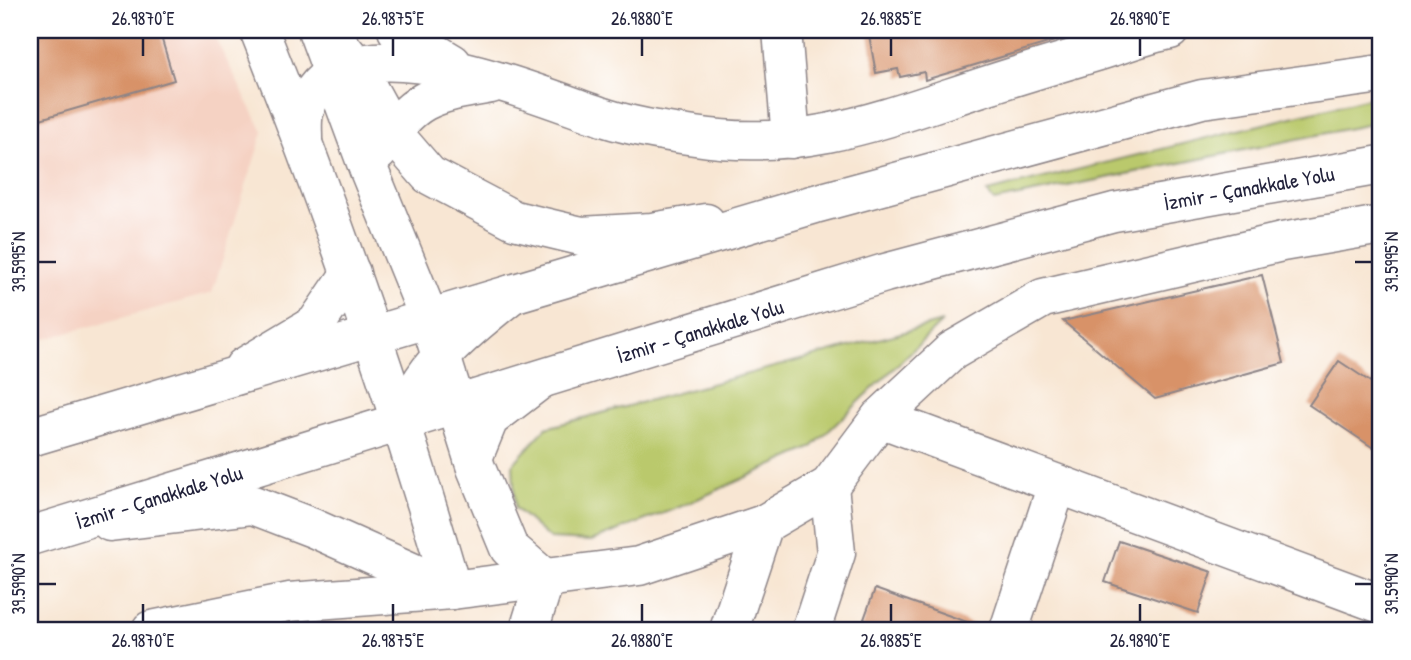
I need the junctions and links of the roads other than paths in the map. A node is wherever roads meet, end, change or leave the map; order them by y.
1 (259, 30) edge
2 (317, 30) edge
3 (327, 30) edge
4 (397, 30) edge
5 (782, 30) edge
6 (1170, 30) edge
7 (344, 69) junction
8 (463, 70) junction
9 (1381, 74) edge
10 (500, 82) junction
11 (391, 132) junction
12 (303, 139) junction
13 (791, 139) junction
14 (1381, 165) edge
15 (368, 168) junction
16 (815, 204) junction
17 (1381, 225) edge
18 (351, 273) junction
19 (513, 294) junction
20 (429, 318) junction
21 (372, 334) junction
22 (442, 356) junction
23 (542, 378) junction
24 (218, 382) junction
25 (457, 403) junction
26 (880, 418) junction
27 (404, 423) junction
28 (30, 437) edge
29 (473, 458) junction
30 (1058, 485) junction
31 (829, 486) junction
32 (764, 524) junction
33 (43, 532) edge
34 (545, 579) junction
35 (452, 590) junction
36 (1381, 604) edge
37 (151, 630) edge
38 (529, 630) edge
39 (729, 630) edge
40 (811, 630) edge
41 (1009, 630) edge

1 - 12 main road
2 - 7 main road
3 - 7 main road
4 - 8 main road
5 - 13 main road
6 - 13 main road
7 - 8 main road
7 - 11 main road
7 - 12 main road
7 - 15 main road
8 - 10 main road
9 - 16 main road
10 - 11 main road
10 - 13 main road
11 - 15 main road
11 - 16 main road
12 - 18 main road
14 - 23 main road, İzmir - Çanakkale Yolu
15 - 20 main road
16 - 19 main road
17 - 26 main road
18 - 21 main road
18 - 24 main road
19 - 20 main road
19 - 22 main road
20 - 21 main road
20 - 22 main road
21 - 24 main road
21 - 27 main road
22 - 25 main road
22 - 27 main road
23 - 25 main road, İzmir - Çanakkale Yolu
23 - 29 main road
24 - 28 main road
25 - 27 main road, İzmir - Çanakkale Yolu
25 - 29 main road
26 - 30 main road
26 - 31 main road
27 - 33 main road, İzmir - Çanakkale Yolu
27 - 35 main road
29 - 34 main road
30 - 36 main road
30 - 41 main road
31 - 32 main road
31 - 40 main road
32 - 34 main road
32 - 39 main road
33 - 35 main road
34 - 35 main road
34 - 38 main road
35 - 37 main road

